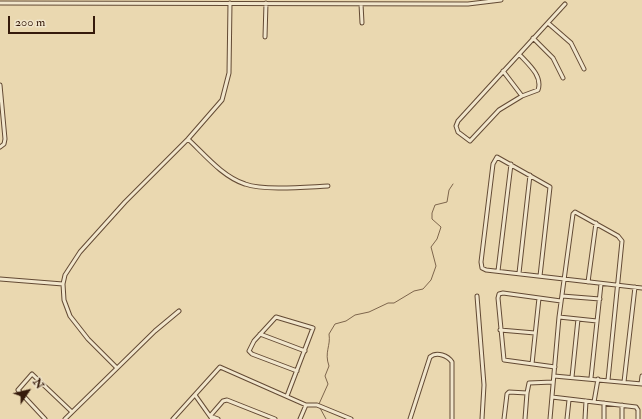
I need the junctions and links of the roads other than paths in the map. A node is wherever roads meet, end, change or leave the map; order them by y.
1 (501, 0) edge
2 (294, 2) edge
3 (0, 3) edge
4 (230, 3) junction
5 (266, 3) junction
6 (361, 4) junction
7 (565, 4) dead end
8 (362, 23) dead end
9 (548, 23) junction
10 (265, 37) dead end
11 (533, 38) junction
12 (519, 54) junction
13 (584, 70) dead end
14 (503, 71) junction
15 (564, 78) dead end
16 (0, 85) edge
17 (0, 89) edge
18 (522, 96) junction
19 (1, 116) edge
20 (188, 139) junction
21 (0, 147) edge
22 (511, 164) junction
23 (530, 175) junction
24 (328, 186) dead end
25 (596, 223) junction
26 (498, 271) junction
27 (519, 273) junction
28 (540, 276) junction
29 (0, 279) edge
30 (564, 280) junction
31 (588, 282) junction
32 (63, 284) junction
33 (601, 284) junction
34 (618, 285) junction
35 (635, 287) junction
36 (642, 288) edge
37 (477, 296) dead end
38 (562, 296) junction
39 (538, 298) junction
40 (600, 299) junction
41 (561, 301) junction
42 (179, 311) dead end
43 (559, 317) junction
44 (578, 319) junction
45 (597, 321) junction
46 (500, 330) junction
47 (535, 333) junction
48 (260, 334) junction
49 (305, 351) junction
50 (532, 364) junction
51 (555, 367) junction
52 (117, 368) junction
53 (297, 371) junction
54 (554, 376) junction
55 (642, 376) edge
56 (572, 377) junction
57 (591, 378) junction
58 (598, 379) junction
59 (608, 380) junction
60 (553, 382) junction
61 (624, 382) junction
62 (642, 384) edge
63 (527, 393) junction
64 (195, 395) junction
65 (287, 396) junction
66 (552, 397) junction
67 (569, 400) junction
68 (586, 401) junction
69 (594, 402) junction
70 (604, 403) junction
71 (306, 405) junction
72 (622, 405) junction
73 (72, 412) junction
74 (211, 417) edge
75 (45, 419) edge
76 (65, 419) edge
77 (173, 419) edge
78 (218, 419) edge
79 (274, 419) edge
80 (300, 419) edge
81 (351, 419) edge
82 (410, 419) edge
83 (452, 419) edge
84 (482, 419) edge
85 (504, 419) edge
86 (525, 419) edge
87 (550, 419) edge
88 (567, 419) edge
89 (585, 419) edge
90 (604, 419) edge
91 (622, 419) edge
92 (638, 419) edge

1 - 6 street
2 - 5 street
2 - 6 street
3 - 4 street
4 - 5 street
4 - 20 street
5 - 10 street
6 - 8 street
7 - 9 street
9 - 11 street
9 - 13 street
11 - 12 street
11 - 15 street
12 - 14 street
12 - 18 street
14 - 18 street
14 - 18 street
16 - 17 street
17 - 19 street
19 - 21 street
20 - 24 street
20 - 32 street
22 - 23 street
22 - 26 street
22 - 26 street
23 - 27 street
23 - 28 street
25 - 30 street
25 - 31 street
25 - 34 street
26 - 27 street
27 - 28 street
28 - 30 street
29 - 32 street
30 - 31 street
30 - 38 street
31 - 33 street
32 - 52 street
33 - 34 street
33 - 40 street
34 - 35 street
34 - 59 street
35 - 36 street
35 - 61 street
37 - 84 street
38 - 40 street
38 - 41 street
39 - 41 street
39 - 46 street
39 - 47 street
40 - 45 street
41 - 43 street
42 - 52 street
43 - 44 street
43 - 51 street
44 - 45 street
44 - 56 street
45 - 57 street
46 - 47 street
46 - 50 street
47 - 50 street
48 - 49 street
48 - 49 street
48 - 53 street
49 - 53 street
50 - 51 street
51 - 54 street
52 - 73 street
53 - 65 street
54 - 56 street
54 - 60 street
55 - 62 street
56 - 57 street
57 - 58 street
58 - 59 street
58 - 69 street
59 - 61 street
60 - 63 street
60 - 66 street
61 - 62 street
63 - 85 street
63 - 86 street
64 - 65 street
64 - 74 street
64 - 77 street
65 - 71 street
66 - 67 street
66 - 87 street
67 - 68 street
67 - 88 street
68 - 69 street
68 - 89 street
69 - 70 street
70 - 72 street
70 - 90 street
71 - 80 street
71 - 81 street
72 - 91 street
72 - 92 street
73 - 75 street
73 - 76 street
74 - 78 street
74 - 79 street
82 - 83 street

